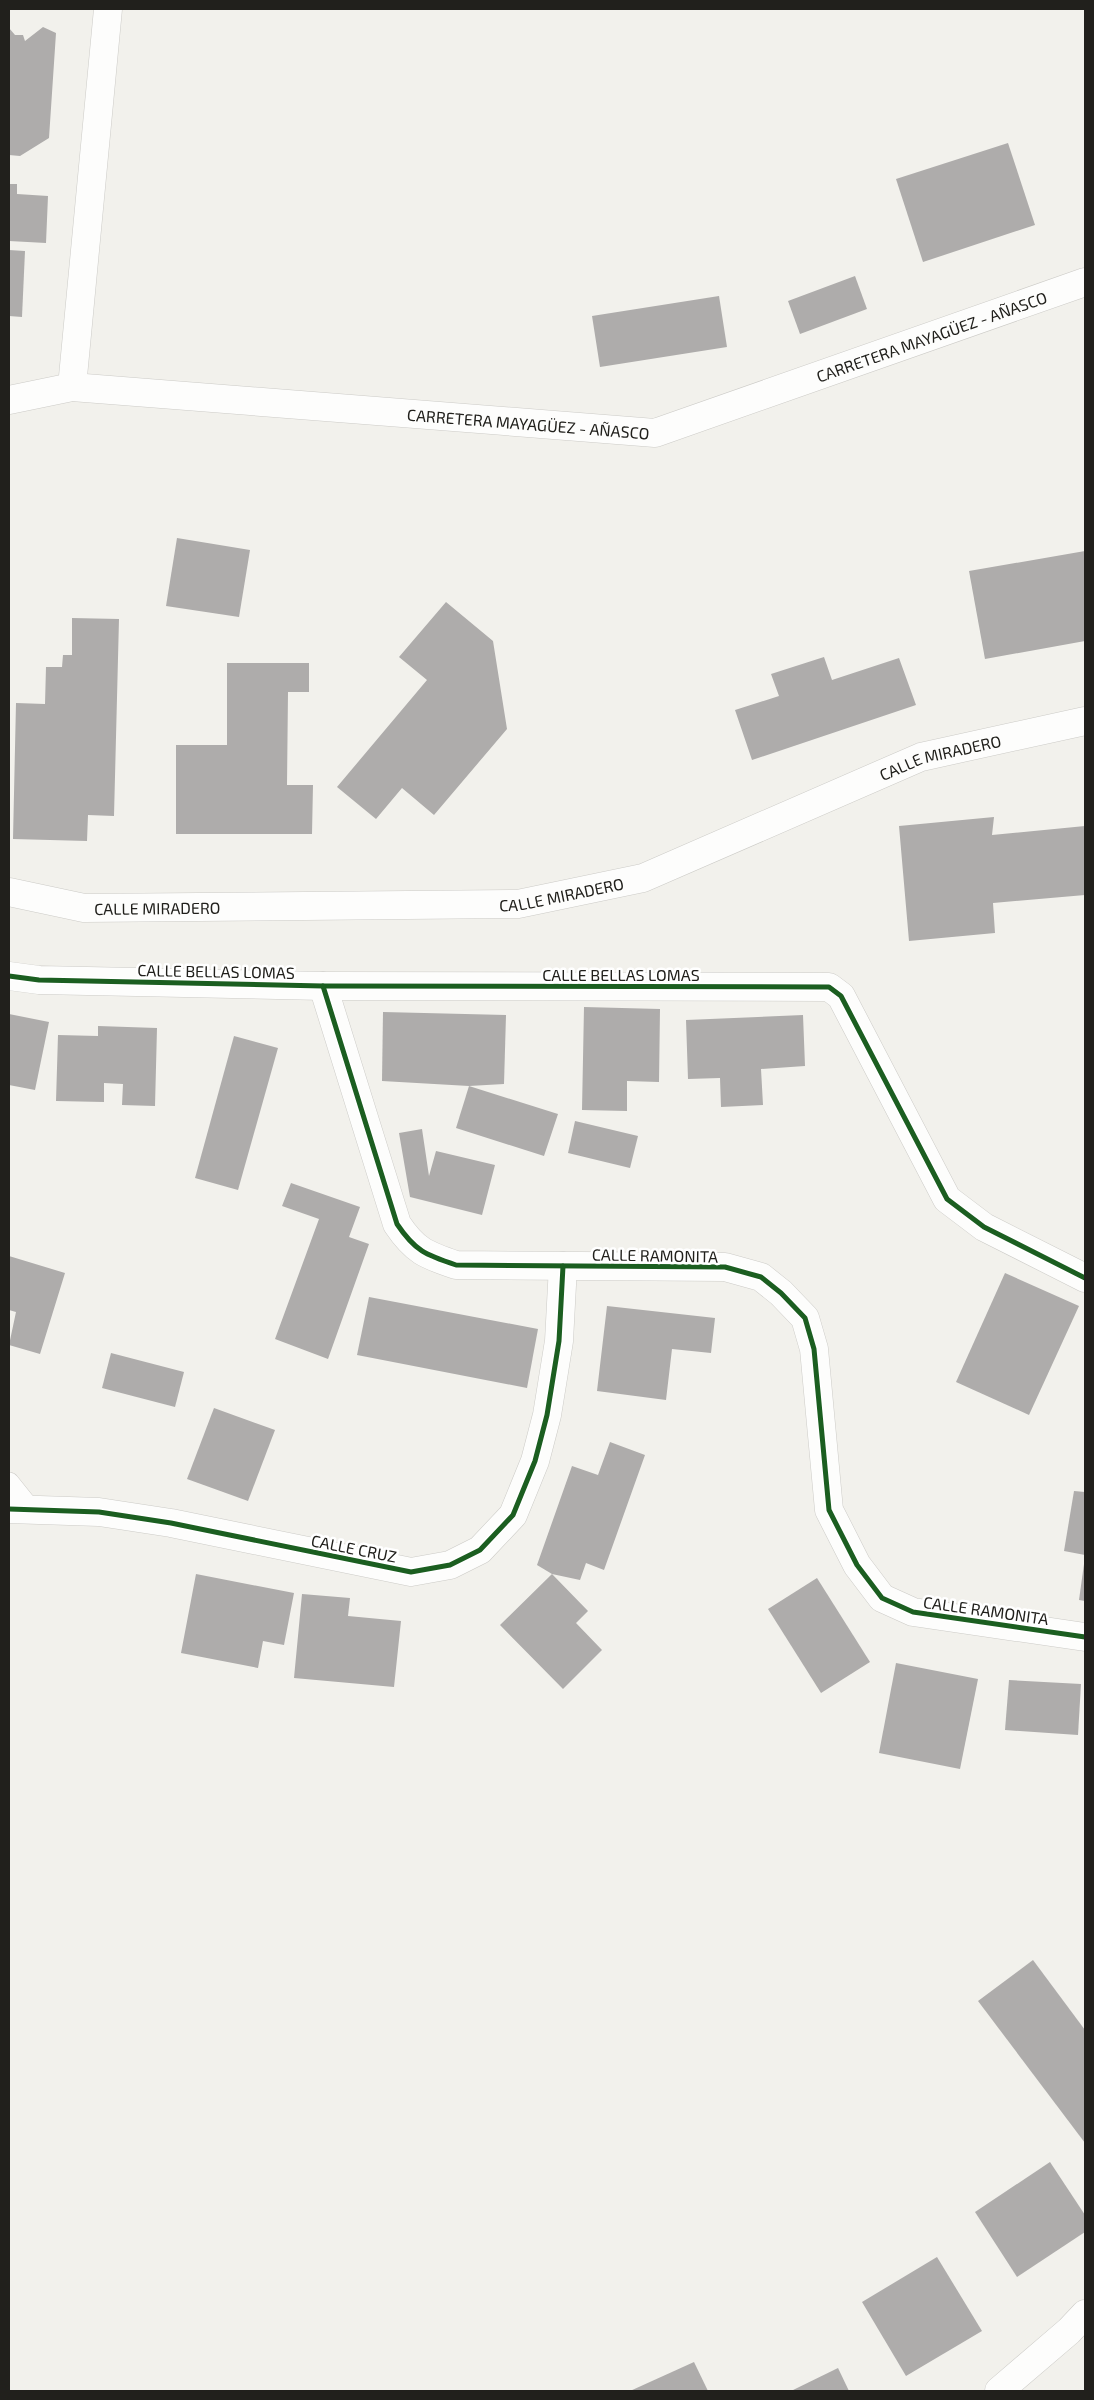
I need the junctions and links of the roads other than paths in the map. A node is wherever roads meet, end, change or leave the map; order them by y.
1 (108, 9) edge
2 (1085, 282) edge
3 (72, 386) junction
4 (9, 400) edge
5 (1085, 721) edge
6 (9, 892) edge
7 (9, 976) edge
8 (323, 986) junction
9 (563, 1266) junction
10 (1085, 1278) edge
11 (9, 1482) edge
12 (19, 1509) edge
13 (1085, 1637) edge
14 (1085, 2314) edge
15 (999, 2391) edge

1 - 3 street
2 - 3 street, CARRETERA MAYAGÜEZ - AÑASCO
3 - 4 street, CARRETERA MAYAGÜEZ - AÑASCO
5 - 6 street, CALLE MIRADERO
7 - 8 street, CALLE BELLAS LOMAS
8 - 9 street, CALLE RAMONITA
8 - 10 street, CALLE BELLAS LOMAS
9 - 12 street, CALLE CRUZ
9 - 13 street, CALLE RAMONITA
11 - 12 lane
14 - 15 street

